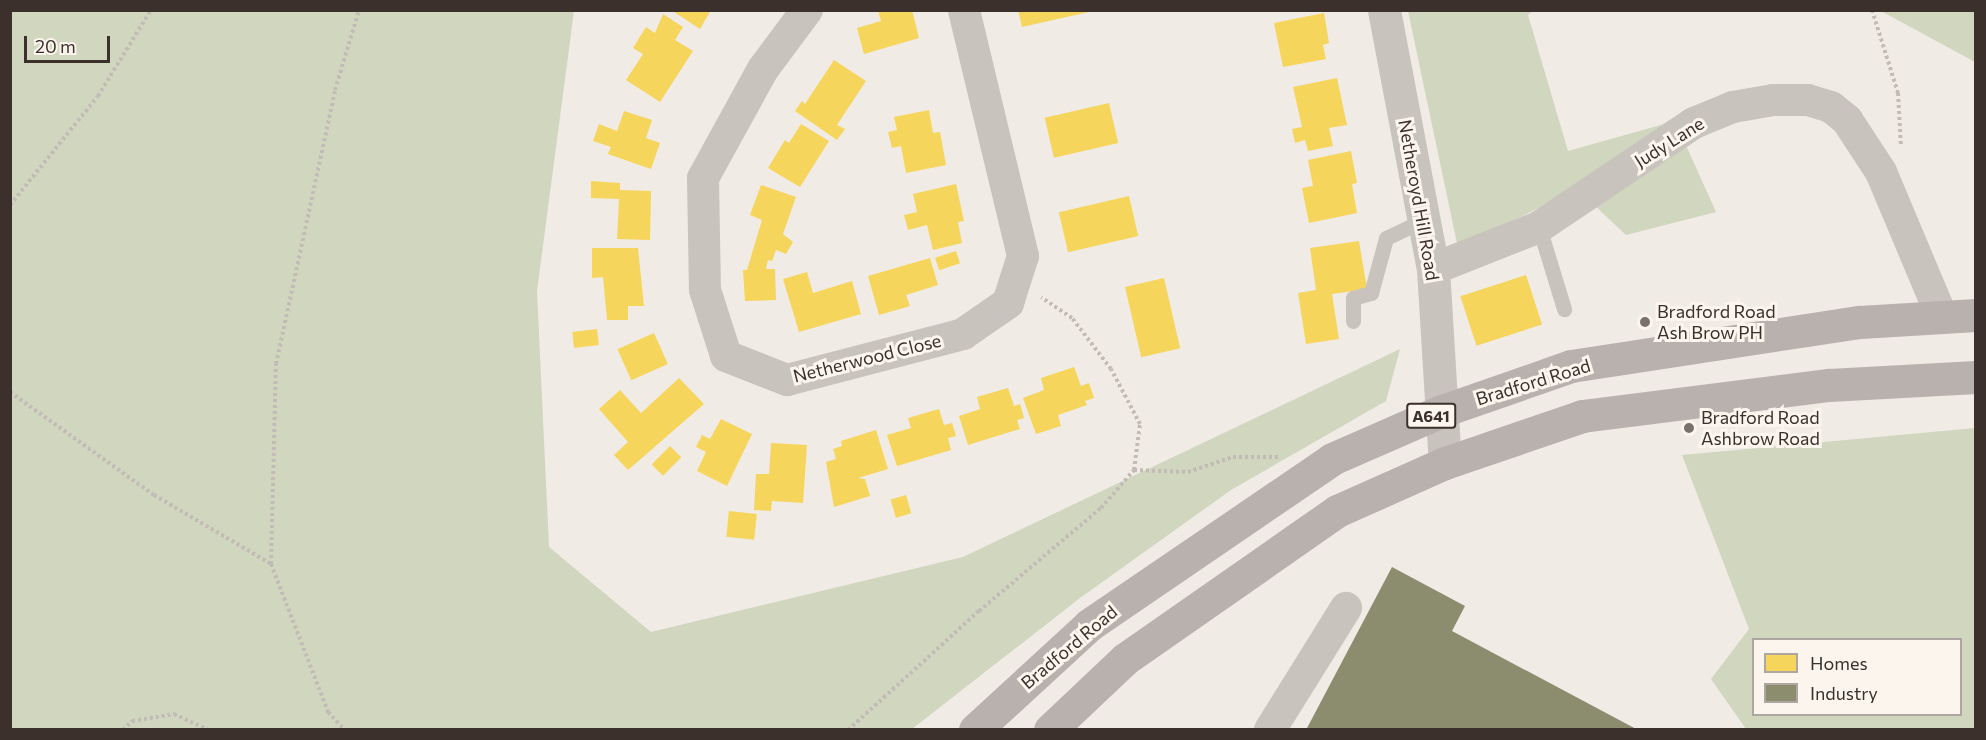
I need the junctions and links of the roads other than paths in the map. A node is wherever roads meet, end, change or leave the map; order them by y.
1 (807, 10) edge
2 (964, 10) edge
3 (1384, 10) edge
4 (1424, 220) junction
5 (1539, 227) junction
6 (1433, 269) junction
7 (1564, 309) dead end
8 (1976, 315) edge
9 (1942, 317) junction
10 (1353, 321) dead end
11 (1571, 366) junction
12 (1976, 377) edge
13 (1442, 411) junction
14 (1582, 416) junction
15 (1445, 463) junction
16 (1346, 608) dead end
17 (975, 729) edge
18 (1050, 729) edge
19 (1270, 729) edge

1 - 2 street, Netherwood Close
3 - 4 street, Netheroyd Hill Road
4 - 6 street, Netheroyd Hill Road
4 - 10 lane
5 - 6 street, Judy Lane
5 - 7 lane
5 - 9 street, Judy Lane
6 - 13 street, Netheroyd Hill Road
8 - 9 main road, Bradford Road / A641
9 - 11 main road, Bradford Road / A641
11 - 13 main road, Bradford Road / A641
11 - 14 main road
12 - 14 main road
13 - 15 street, Netheroyd Hill Road
13 - 17 main road, Bradford Road / A641
14 - 15 main road
15 - 18 main road
16 - 19 street

